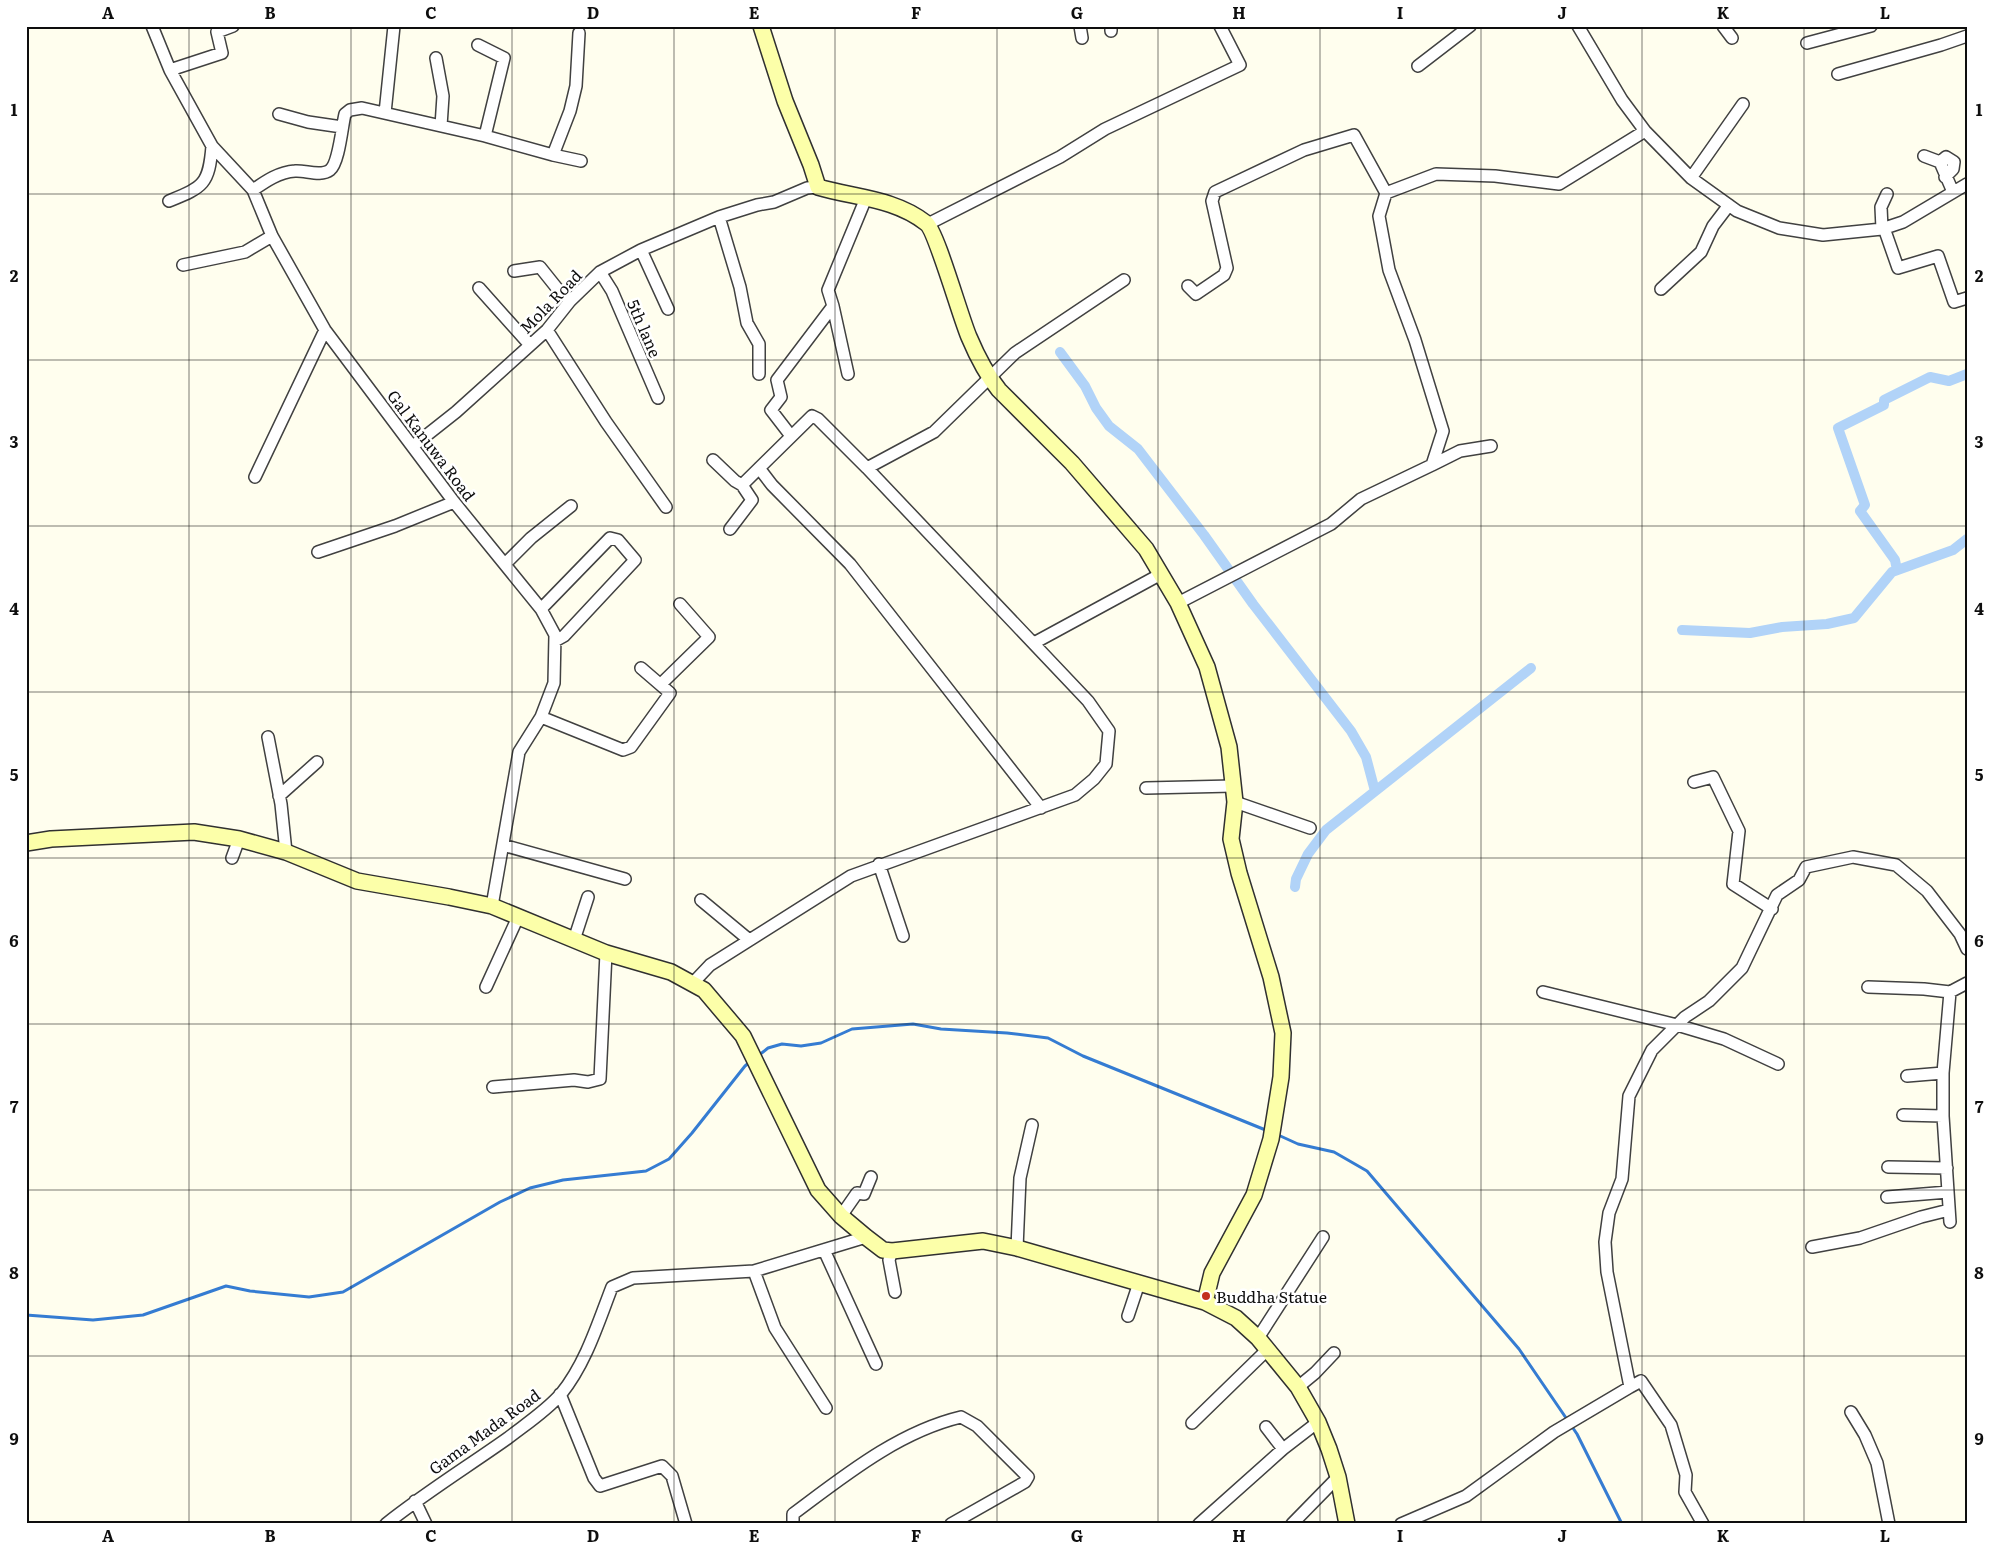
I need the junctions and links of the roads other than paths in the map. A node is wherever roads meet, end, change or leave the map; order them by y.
1 (152, 26) edge
2 (233, 26) edge
3 (394, 26) edge
4 (761, 26) edge
5 (1080, 26) edge
6 (1220, 26) edge
7 (1470, 26) edge
8 (1578, 26) edge
9 (1723, 26) edge
10 (1871, 26) edge
11 (579, 33) dead end
12 (1967, 36) edge
13 (1082, 38) dead end
14 (1732, 38) dead end
15 (1806, 43) dead end
16 (478, 45) dead end
17 (436, 58) dead end
18 (1418, 66) dead end
19 (170, 70) junction
20 (1838, 74) dead end
21 (1743, 104) dead end
22 (385, 113) junction
23 (279, 114) dead end
24 (441, 126) junction
25 (342, 127) junction
26 (1645, 131) junction
27 (485, 136) junction
28 (212, 146) junction
29 (553, 155) junction
30 (1924, 156) dead end
31 (582, 161) dead end
32 (1691, 178) junction
33 (1967, 184) edge
34 (818, 187) junction
35 (253, 190) junction
36 (1386, 192) junction
37 (1953, 192) junction
38 (1888, 194) dead end
39 (866, 198) junction
40 (169, 202) dead end
41 (1728, 205) junction
42 (719, 217) junction
43 (928, 224) junction
44 (1883, 229) junction
45 (272, 236) junction
46 (641, 250) junction
47 (183, 265) dead end
48 (514, 271) dead end
49 (600, 272) junction
50 (1124, 280) dead end
51 (1188, 286) dead end
52 (479, 288) dead end
53 (1661, 289) dead end
54 (1967, 298) edge
55 (570, 301) junction
56 (833, 306) junction
57 (668, 309) dead end
58 (325, 330) junction
59 (548, 330) junction
60 (530, 345) junction
61 (759, 374) dead end
62 (848, 374) dead end
63 (990, 378) junction
64 (658, 398) dead end
65 (792, 436) junction
66 (413, 446) junction
67 (1491, 446) dead end
68 (713, 460) dead end
69 (1432, 465) junction
70 (758, 468) junction
71 (867, 468) junction
72 (255, 477) dead end
73 (742, 485) junction
74 (454, 502) junction
75 (571, 506) dead end
76 (666, 507) dead end
77 (730, 529) dead end
78 (318, 552) dead end
79 (505, 564) junction
80 (1161, 574) junction
81 (1178, 603) junction
82 (680, 604) dead end
83 (541, 609) junction
84 (555, 641) junction
85 (1034, 643) junction
86 (641, 668) dead end
87 (661, 684) junction
88 (541, 717) junction
89 (268, 737) dead end
90 (317, 762) dead end
91 (1694, 782) dead end
92 (1233, 786) junction
93 (1146, 788) dead end
94 (279, 796) junction
95 (1235, 802) junction
96 (1041, 808) junction
97 (1310, 828) dead end
98 (239, 840) junction
99 (26, 843) edge
100 (503, 845) junction
101 (286, 852) junction
102 (232, 858) dead end
103 (879, 864) junction
104 (625, 879) dead end
105 (588, 897) dead end
106 (701, 900) dead end
107 (492, 906) junction
108 (1772, 909) junction
109 (518, 917) junction
110 (903, 936) dead end
111 (748, 939) junction
112 (574, 940) junction
113 (1967, 949) edge
114 (606, 953) junction
115 (1967, 983) edge
116 (692, 984) junction
117 (486, 987) dead end
118 (1868, 987) dead end
119 (1542, 992) dead end
120 (1950, 992) junction
121 (1677, 1025) junction
122 (1778, 1064) dead end
123 (1943, 1073) junction
124 (1907, 1076) dead end
125 (493, 1087) dead end
126 (1903, 1115) dead end
127 (1943, 1116) junction
128 (1032, 1125) dead end
129 (1888, 1168) dead end
130 (1947, 1168) junction
131 (871, 1177) dead end
132 (1948, 1192) junction
133 (1887, 1197) dead end
134 (1949, 1210) junction
135 (842, 1216) junction
136 (1950, 1222) dead end
137 (866, 1237) junction
138 (1323, 1237) dead end
139 (1812, 1247) dead end
140 (1016, 1248) junction
141 (824, 1250) junction
142 (892, 1251) junction
143 (754, 1271) junction
144 (1139, 1283) junction
145 (895, 1292) dead end
146 (1205, 1302) junction
147 (1128, 1316) dead end
148 (1263, 1344) junction
149 (1334, 1353) dead end
150 (876, 1364) dead end
151 (1298, 1387) junction
152 (1630, 1387) junction
153 (560, 1394) junction
154 (826, 1408) dead end
155 (1851, 1412) dead end
156 (1318, 1422) junction
157 (1192, 1423) dead end
158 (1266, 1427) dead end
159 (1283, 1449) junction
160 (1338, 1477) junction
161 (415, 1501) junction
162 (386, 1524) edge
163 (426, 1524) edge
164 (686, 1524) edge
165 (793, 1524) edge
166 (951, 1524) edge
167 (1199, 1524) edge
168 (1292, 1524) edge
169 (1347, 1524) edge
170 (1401, 1524) edge
171 (1703, 1524) edge
172 (1889, 1524) edge

1 - 19 street, Gal Kanuwa Road
2 - 19 street
3 - 22 street
4 - 34 street
5 - 13 street
6 - 43 street
7 - 18 street
8 - 26 street
9 - 14 street
10 - 15 street
11 - 29 street
12 - 20 street
16 - 27 street
17 - 24 street
19 - 28 street, Gal Kanuwa Road
21 - 32 street
22 - 24 street
22 - 25 street
23 - 25 street
24 - 27 street
25 - 35 street
26 - 32 street
26 - 36 street
27 - 29 street
28 - 35 street, Gal Kanuwa Road
28 - 40 street
29 - 31 street
30 - 37 street
32 - 41 street
33 - 37 street
34 - 39 street
34 - 42 street, Mola Road
35 - 45 street, Gal Kanuwa Road
36 - 51 street
36 - 69 street
37 - 44 street
38 - 44 street
39 - 43 street
39 - 56 street
41 - 44 street
41 - 53 street
42 - 46 street, Mola Road
42 - 61 street
43 - 63 street
44 - 54 street
45 - 47 street
45 - 58 street, Gal Kanuwa Road
46 - 49 street, Mola Road
46 - 57 street
48 - 55 street
49 - 55 street, Mola Road
49 - 64 street, 5th lane
50 - 63 street
52 - 60 street
55 - 59 street, Mola Road
56 - 62 street
56 - 65 street
58 - 66 street, Gal Kanuwa Road
58 - 72 street
59 - 60 street, Mola Road
59 - 76 street
60 - 66 street, Mola Road
63 - 71 street
63 - 80 street
65 - 70 street
65 - 71 street
66 - 74 street, Gal Kanuwa Road
67 - 69 street
68 - 73 street
69 - 81 street
70 - 73 street
70 - 96 street
71 - 85 street
73 - 77 street
74 - 78 street
74 - 79 street, Gal Kanuwa Road
75 - 79 street
79 - 83 street, Gal Kanuwa Road
80 - 81 street
80 - 85 street
81 - 92 street
82 - 87 street
83 - 84 street, Gal Kanuwa Road
83 - 84 street
84 - 88 street, Gal Kanuwa Road
85 - 96 street
86 - 87 street
87 - 88 street
88 - 100 street, Gal Kanuwa Road
89 - 94 street
90 - 94 street
91 - 108 street
92 - 93 street
92 - 95 street
94 - 101 street
95 - 97 street
95 - 146 street
96 - 103 street
98 - 99 street
98 - 101 street
98 - 102 street
100 - 104 street
100 - 107 street, Gal Kanuwa Road
101 - 107 street
103 - 110 street
103 - 111 street
105 - 112 street
106 - 111 street
107 - 109 street
108 - 113 street
108 - 121 street
109 - 112 street
109 - 117 street
111 - 116 street
112 - 114 street
114 - 116 street
114 - 125 street
115 - 120 street
116 - 135 street
118 - 120 street
119 - 121 street
120 - 123 street
121 - 122 street
121 - 152 street
123 - 124 street
123 - 127 street
126 - 127 street
127 - 130 street
128 - 140 street
129 - 130 street
130 - 132 street
131 - 135 street
132 - 133 street
132 - 134 street
134 - 136 street
134 - 139 street
135 - 137 street
137 - 141 street, Gama Mada Road
137 - 142 street
138 - 148 street
140 - 142 street
140 - 144 street
141 - 143 street, Gama Mada Road
141 - 150 street
142 - 145 street
143 - 153 street, Gama Mada Road
143 - 154 street
144 - 146 street
144 - 147 street
146 - 148 street
148 - 151 street
148 - 157 street
149 - 151 street
151 - 156 street
152 - 170 street
152 - 171 street
153 - 161 street, Gama Mada Road
153 - 164 street
155 - 172 street
156 - 159 street
156 - 160 street
158 - 159 street
159 - 167 street
160 - 168 street
160 - 169 street
161 - 162 street, Gama Mada Road
161 - 163 street
165 - 166 street

